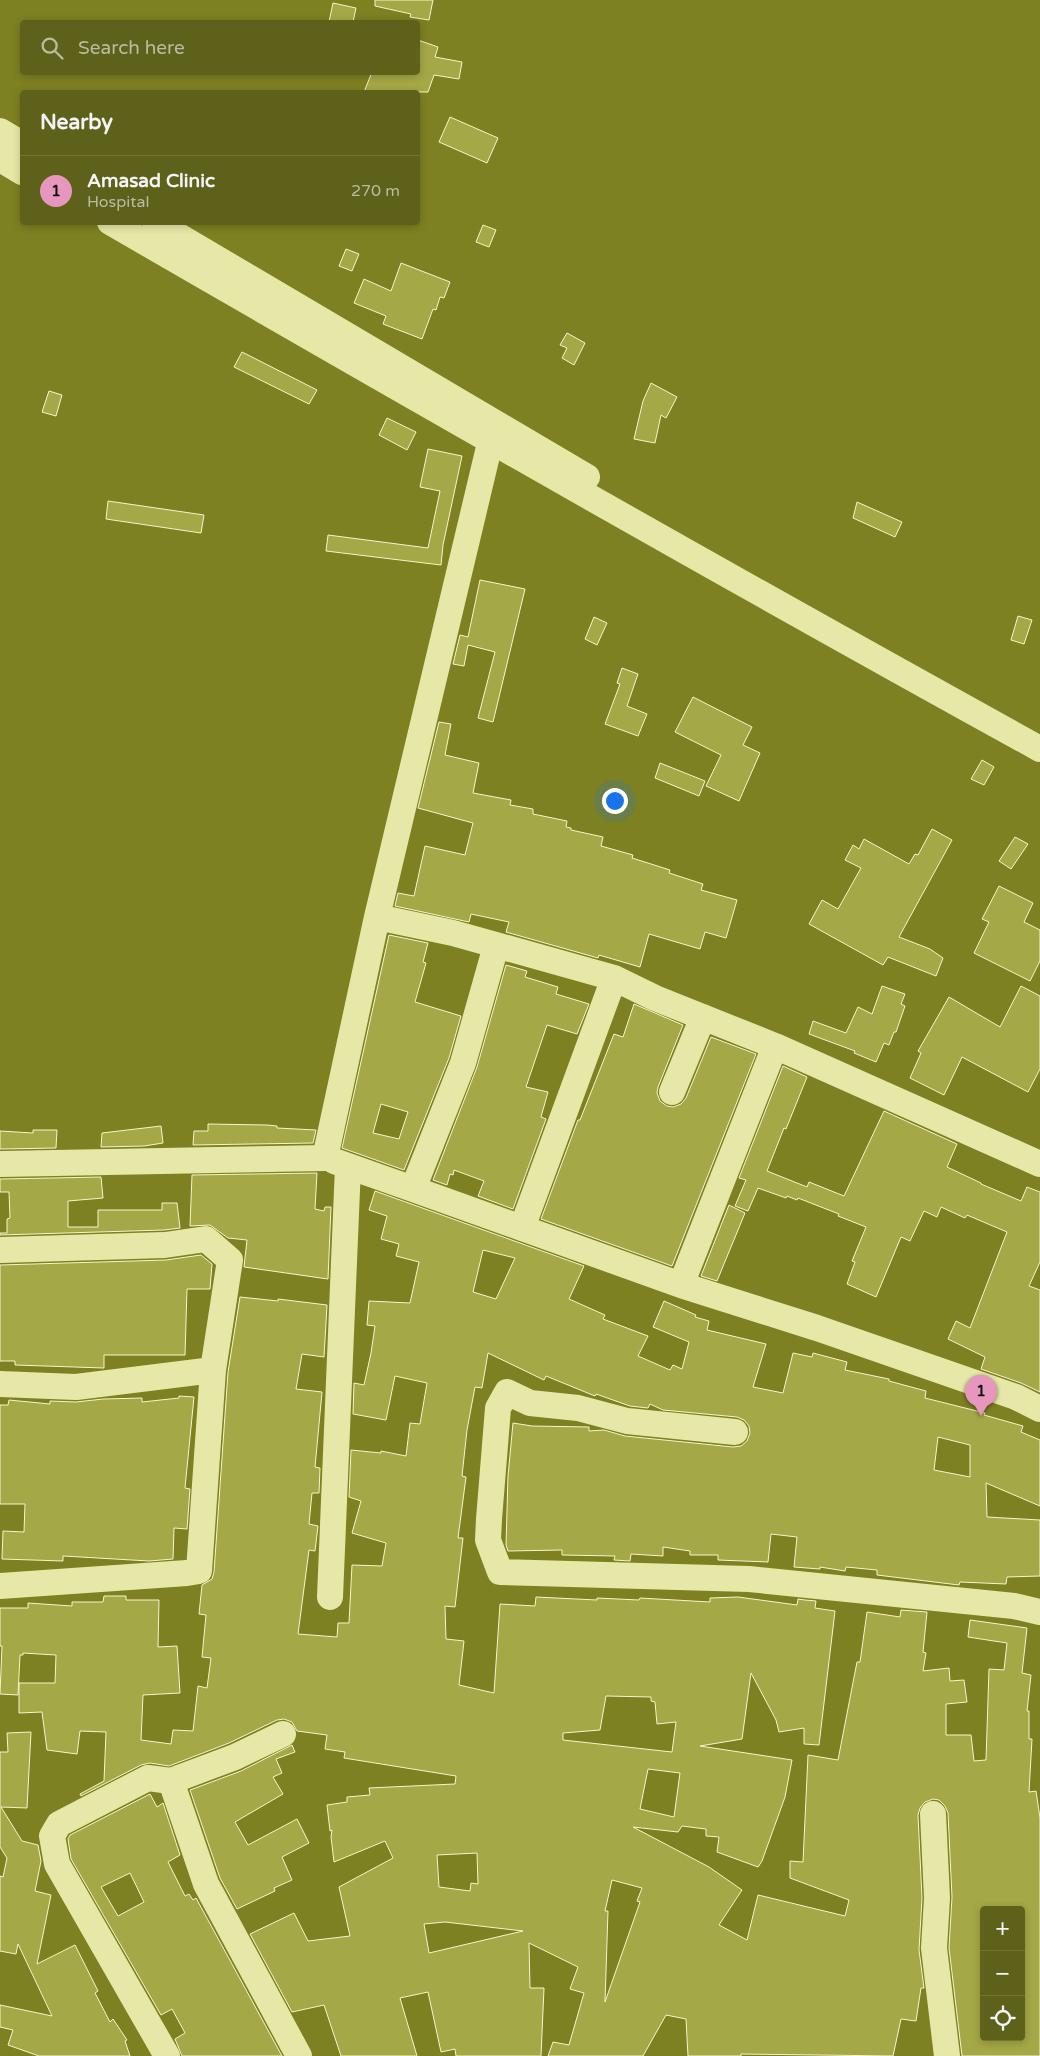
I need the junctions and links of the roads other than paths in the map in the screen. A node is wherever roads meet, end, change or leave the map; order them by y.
1 (0, 131) edge
2 (20, 143) edge
3 (0, 159) edge
4 (20, 171) edge
5 (115, 225) edge
6 (160, 225) edge
7 (490, 442) junction
8 (1040, 734) edge
9 (1040, 749) edge
10 (377, 918) junction
11 (496, 946) junction
12 (614, 978) junction
13 (703, 1017) junction
14 (775, 1046) junction
15 (672, 1092) dead end
16 (337, 1162) junction
17 (0, 1164) edge
18 (1040, 1164) edge
19 (413, 1189) junction
20 (522, 1228) junction
21 (0, 1250) edge
22 (681, 1285) junction
23 (213, 1370) junction
24 (0, 1384) edge
25 (1040, 1409) edge
26 (735, 1432) dead end
27 (0, 1586) edge
28 (330, 1597) dead end
29 (1040, 1612) edge
30 (283, 1734) dead end
31 (171, 1781) junction
32 (933, 1814) dead end
33 (167, 2056) edge
34 (299, 2056) edge
35 (947, 2056) edge

1 - 2 street
3 - 4 street
5 - 7 street
6 - 8 street
7 - 9 street
7 - 10 street
10 - 11 street
10 - 16 street
11 - 12 street
11 - 19 street
12 - 13 street
12 - 20 street
13 - 14 street
13 - 15 street
14 - 18 street
14 - 22 street
16 - 17 street
16 - 19 street
16 - 28 street
19 - 20 street
20 - 22 street
21 - 23 street
22 - 25 street
23 - 24 street
23 - 27 street
26 - 29 street
30 - 31 street
31 - 33 street
31 - 34 street
32 - 35 street

